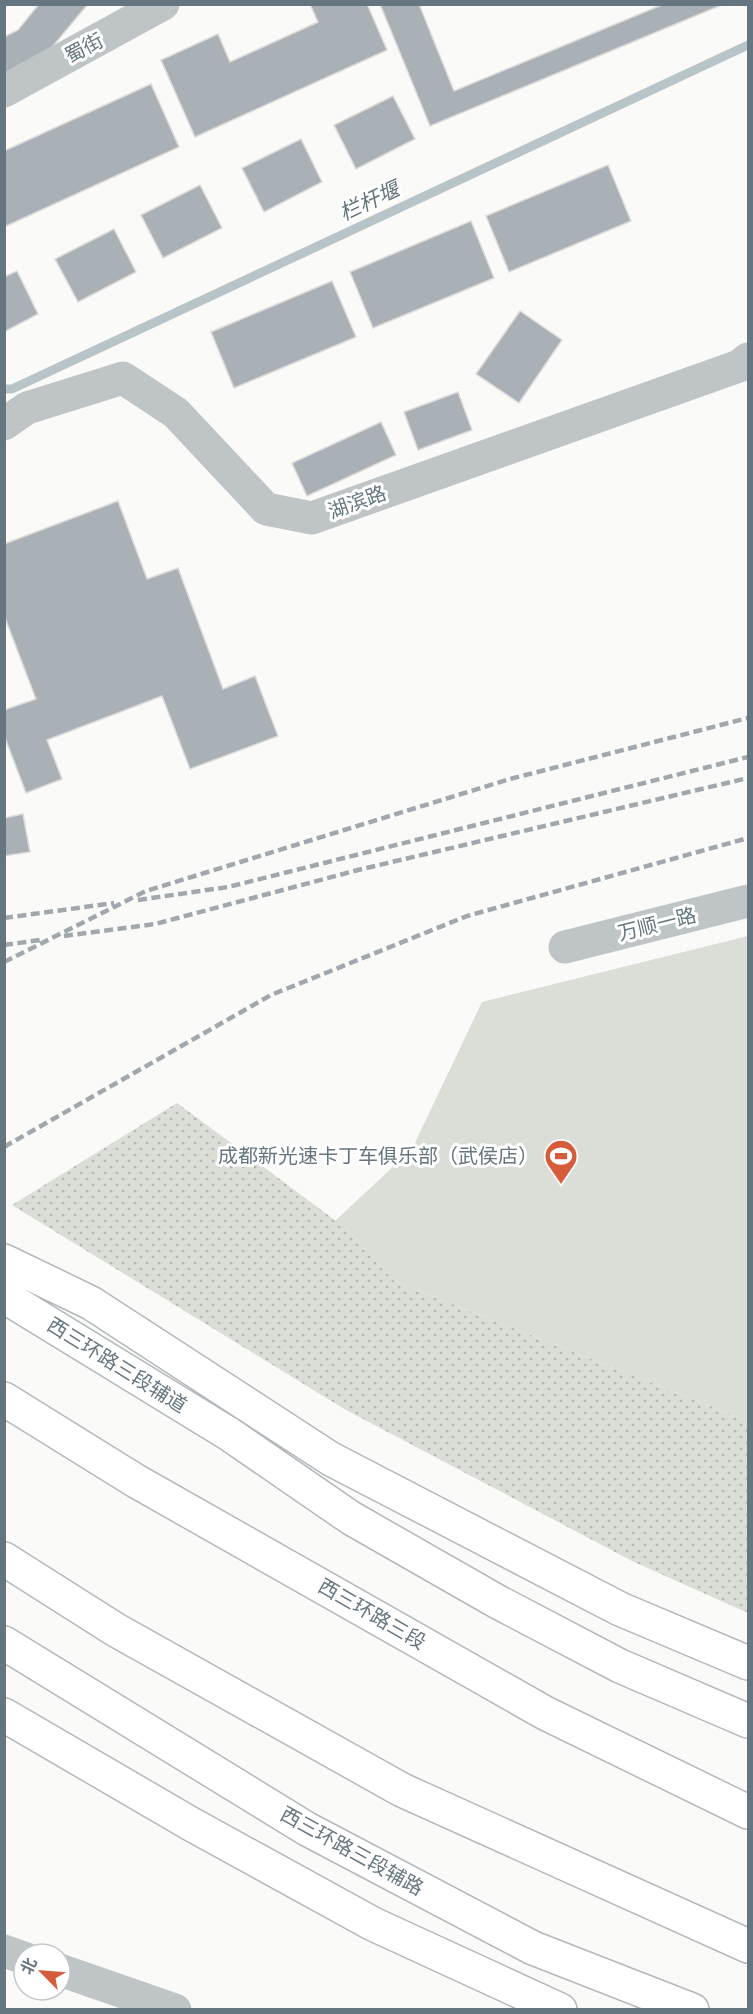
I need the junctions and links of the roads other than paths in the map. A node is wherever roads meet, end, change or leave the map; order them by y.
1 (163, 4) edge
2 (4, 91) edge
3 (748, 359) edge
4 (4, 424) edge
5 (748, 901) edge
6 (566, 947) dead end
7 (4, 1261) edge
8 (4, 1296) edge
9 (4, 1399) edge
10 (4, 1559) edge
11 (16, 1651) edge
12 (748, 1662) edge
13 (4, 1715) edge
14 (748, 1721) edge
15 (748, 1812) edge
16 (748, 1946) edge
17 (72, 1974) edge
18 (175, 2010) edge
19 (560, 2010) edge
20 (692, 2010) edge

1 - 2 street, 蜀街
3 - 4 street, 湖滨路
5 - 6 street, 万顺一路
7 - 12 main road
8 - 14 main road, 西三环路三段辅道
9 - 15 main road, 西三环路三段
10 - 16 main road
11 - 20 main road, 西三环路三段辅路
13 - 19 main road
17 - 18 street

